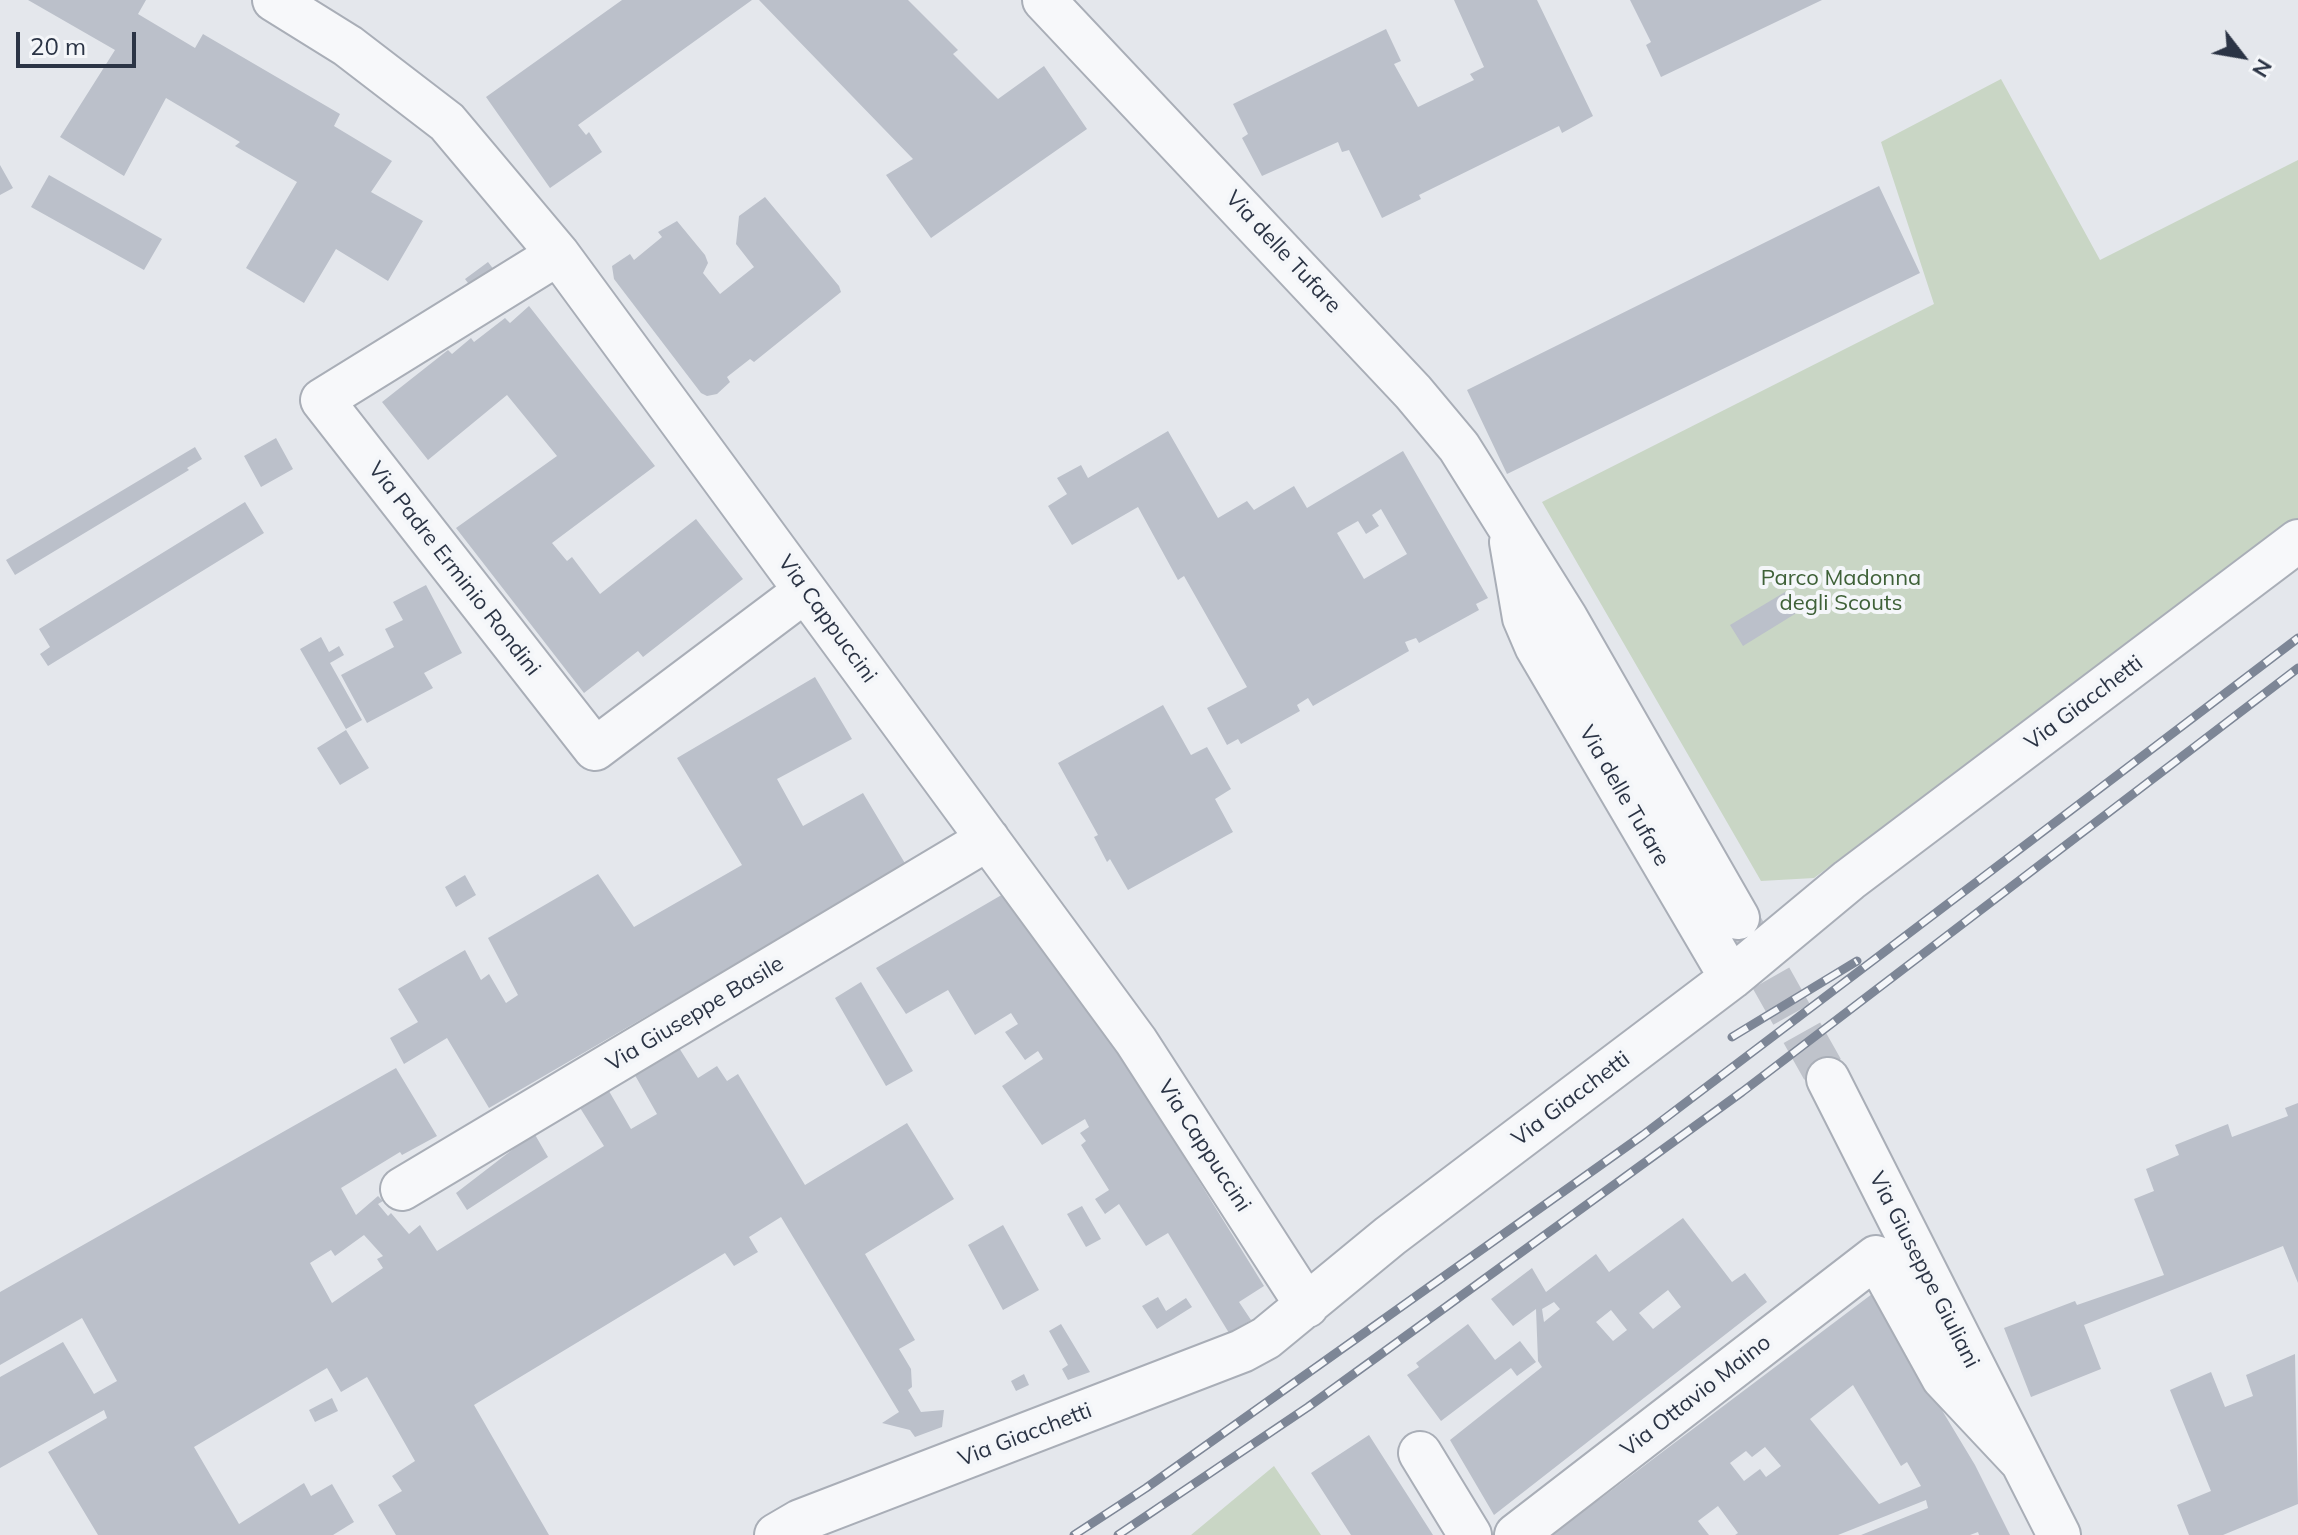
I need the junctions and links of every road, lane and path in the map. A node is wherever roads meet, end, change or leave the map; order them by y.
1 (274, 0) edge
2 (1044, 0) edge
3 (558, 254) junction
4 (1506, 517) junction
5 (2298, 541) edge
6 (805, 591) junction
7 (988, 839) junction
8 (1738, 918) tunnel mouth
9 (1731, 978) junction
10 (1828, 1079) tunnel mouth
11 (402, 1189) dead end
12 (1876, 1257) joint
13 (1307, 1306) junction
14 (1420, 1453) dead end
15 (2021, 1461) junction
16 (776, 1535) edge
17 (1470, 1535) edge
18 (1516, 1535) edge
19 (2059, 1535) edge

1 - 3 street, Via Cappuccini
2 - 4 street, Via delle Tufare
3 - 6 street, Via Cappuccini
3 - 6 street, Via Padre Erminio Rondini
4 - 8 street, Via delle Tufare
4 - 9 street, Via delle Tufare
5 - 9 street, Via Giacchetti
6 - 7 street, Via Cappuccini
7 - 11 street, Via Giuseppe Basile
7 - 13 street, Via Cappuccini
9 - 13 street, Via Giacchetti
10 - 15 street, Via Giuseppe Giuliani
12 - 15 street, Via Giuseppe Giuliani
12 - 18 street, Via Ottavio Maino
13 - 16 street, Via Giacchetti
14 - 17 street
15 - 19 street, Via Giuseppe Giuliani

